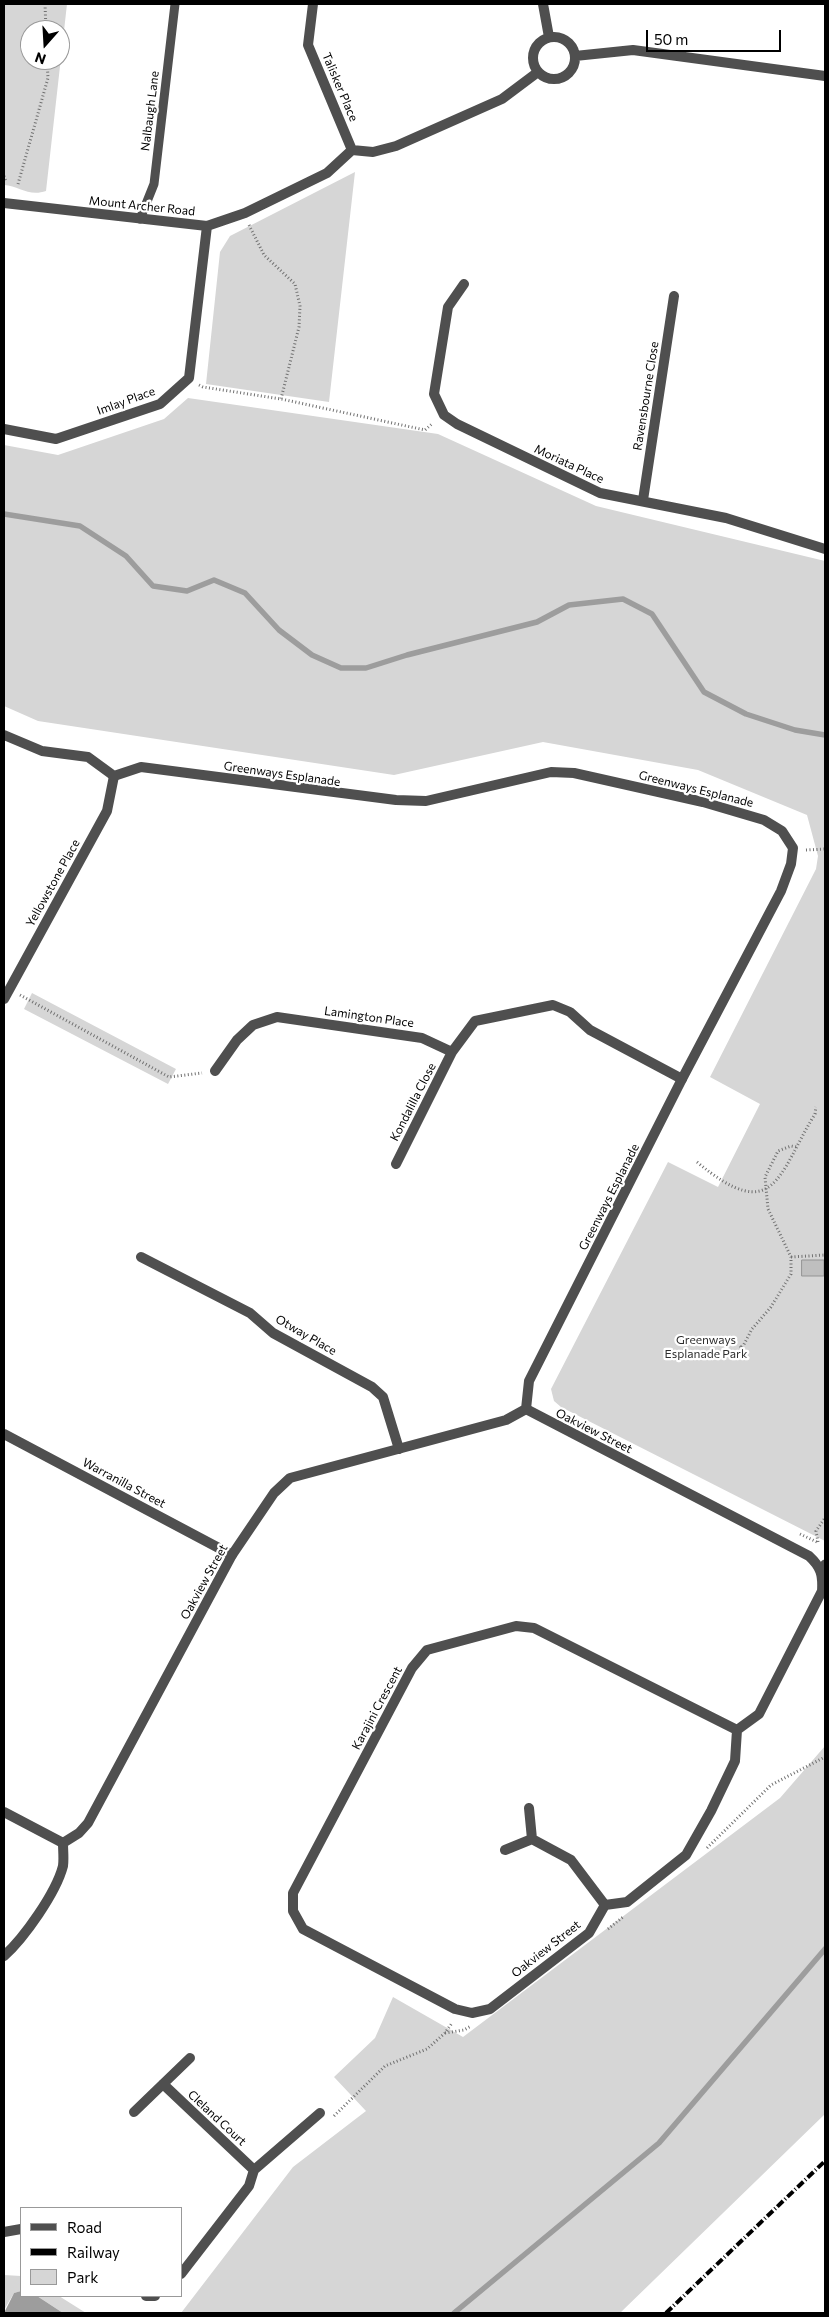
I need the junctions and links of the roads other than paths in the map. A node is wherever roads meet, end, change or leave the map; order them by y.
1 (175, 4) edge
2 (313, 4) edge
3 (543, 4) edge
4 (549, 37) junction
5 (575, 56) junction
6 (538, 72) junction
7 (825, 76) edge
8 (352, 150) junction
9 (4, 203) edge
10 (140, 219) junction
11 (207, 226) junction
12 (464, 284) dead end
13 (674, 296) dead end
14 (4, 429) edge
15 (643, 500) junction
16 (825, 549) edge
17 (4, 735) edge
18 (114, 776) junction
19 (4, 999) edge
20 (452, 1052) junction
21 (215, 1071) road end
22 (682, 1079) junction
23 (396, 1164) dead end
24 (141, 1257) dead end
25 (526, 1409) junction
26 (4, 1434) edge
27 (399, 1449) junction
28 (232, 1555) junction
29 (821, 1566) edge
30 (737, 1730) junction
31 (529, 1808) dead end
32 (4, 1812) edge
33 (532, 1839) junction
34 (64, 1843) junction
35 (505, 1850) dead end
36 (605, 1905) junction
37 (4, 1956) edge
38 (456, 2010) joint
39 (190, 2058) dead end
40 (163, 2084) junction
41 (134, 2112) dead end
42 (320, 2113) road end
43 (254, 2170) junction
44 (20, 2229) edge
45 (4, 2232) edge
46 (182, 2273) edge

1 - 10 lane, Nalbaugh Lane
2 - 8 street, Talisker Place
3 - 4 street
4 - 5 street
4 - 6 street
5 - 6 street
5 - 7 street
6 - 8 street
8 - 11 street, Mount Archer Road
9 - 10 street, Mount Archer Road
10 - 11 street, Mount Archer Road
11 - 14 street, Imlay Place
12 - 15 street, Moriata Place
13 - 15 street, Ravensbourne Close
15 - 16 street, Moriata Place
17 - 18 street
18 - 19 street, Yellowstone Place
18 - 22 street, Greenways Esplanade
20 - 21 street, Lamington Place
20 - 22 street
20 - 23 street, Kondalilla Close
22 - 25 street, Greenways Esplanade
24 - 27 street, Otway Place
25 - 27 street, Oakview Street
25 - 29 street, Oakview Street
26 - 28 street, Warranilla Street
27 - 28 street, Oakview Street
28 - 34 street, Oakview Street
29 - 30 street
30 - 36 street
30 - 38 street, Karajini Crescent
31 - 33 street
32 - 34 street
33 - 35 street
33 - 36 street
34 - 37 street
36 - 38 street, Oakview Street
39 - 40 street
40 - 41 street
40 - 43 street, Cleland Court
42 - 43 street
43 - 46 street
44 - 45 street

